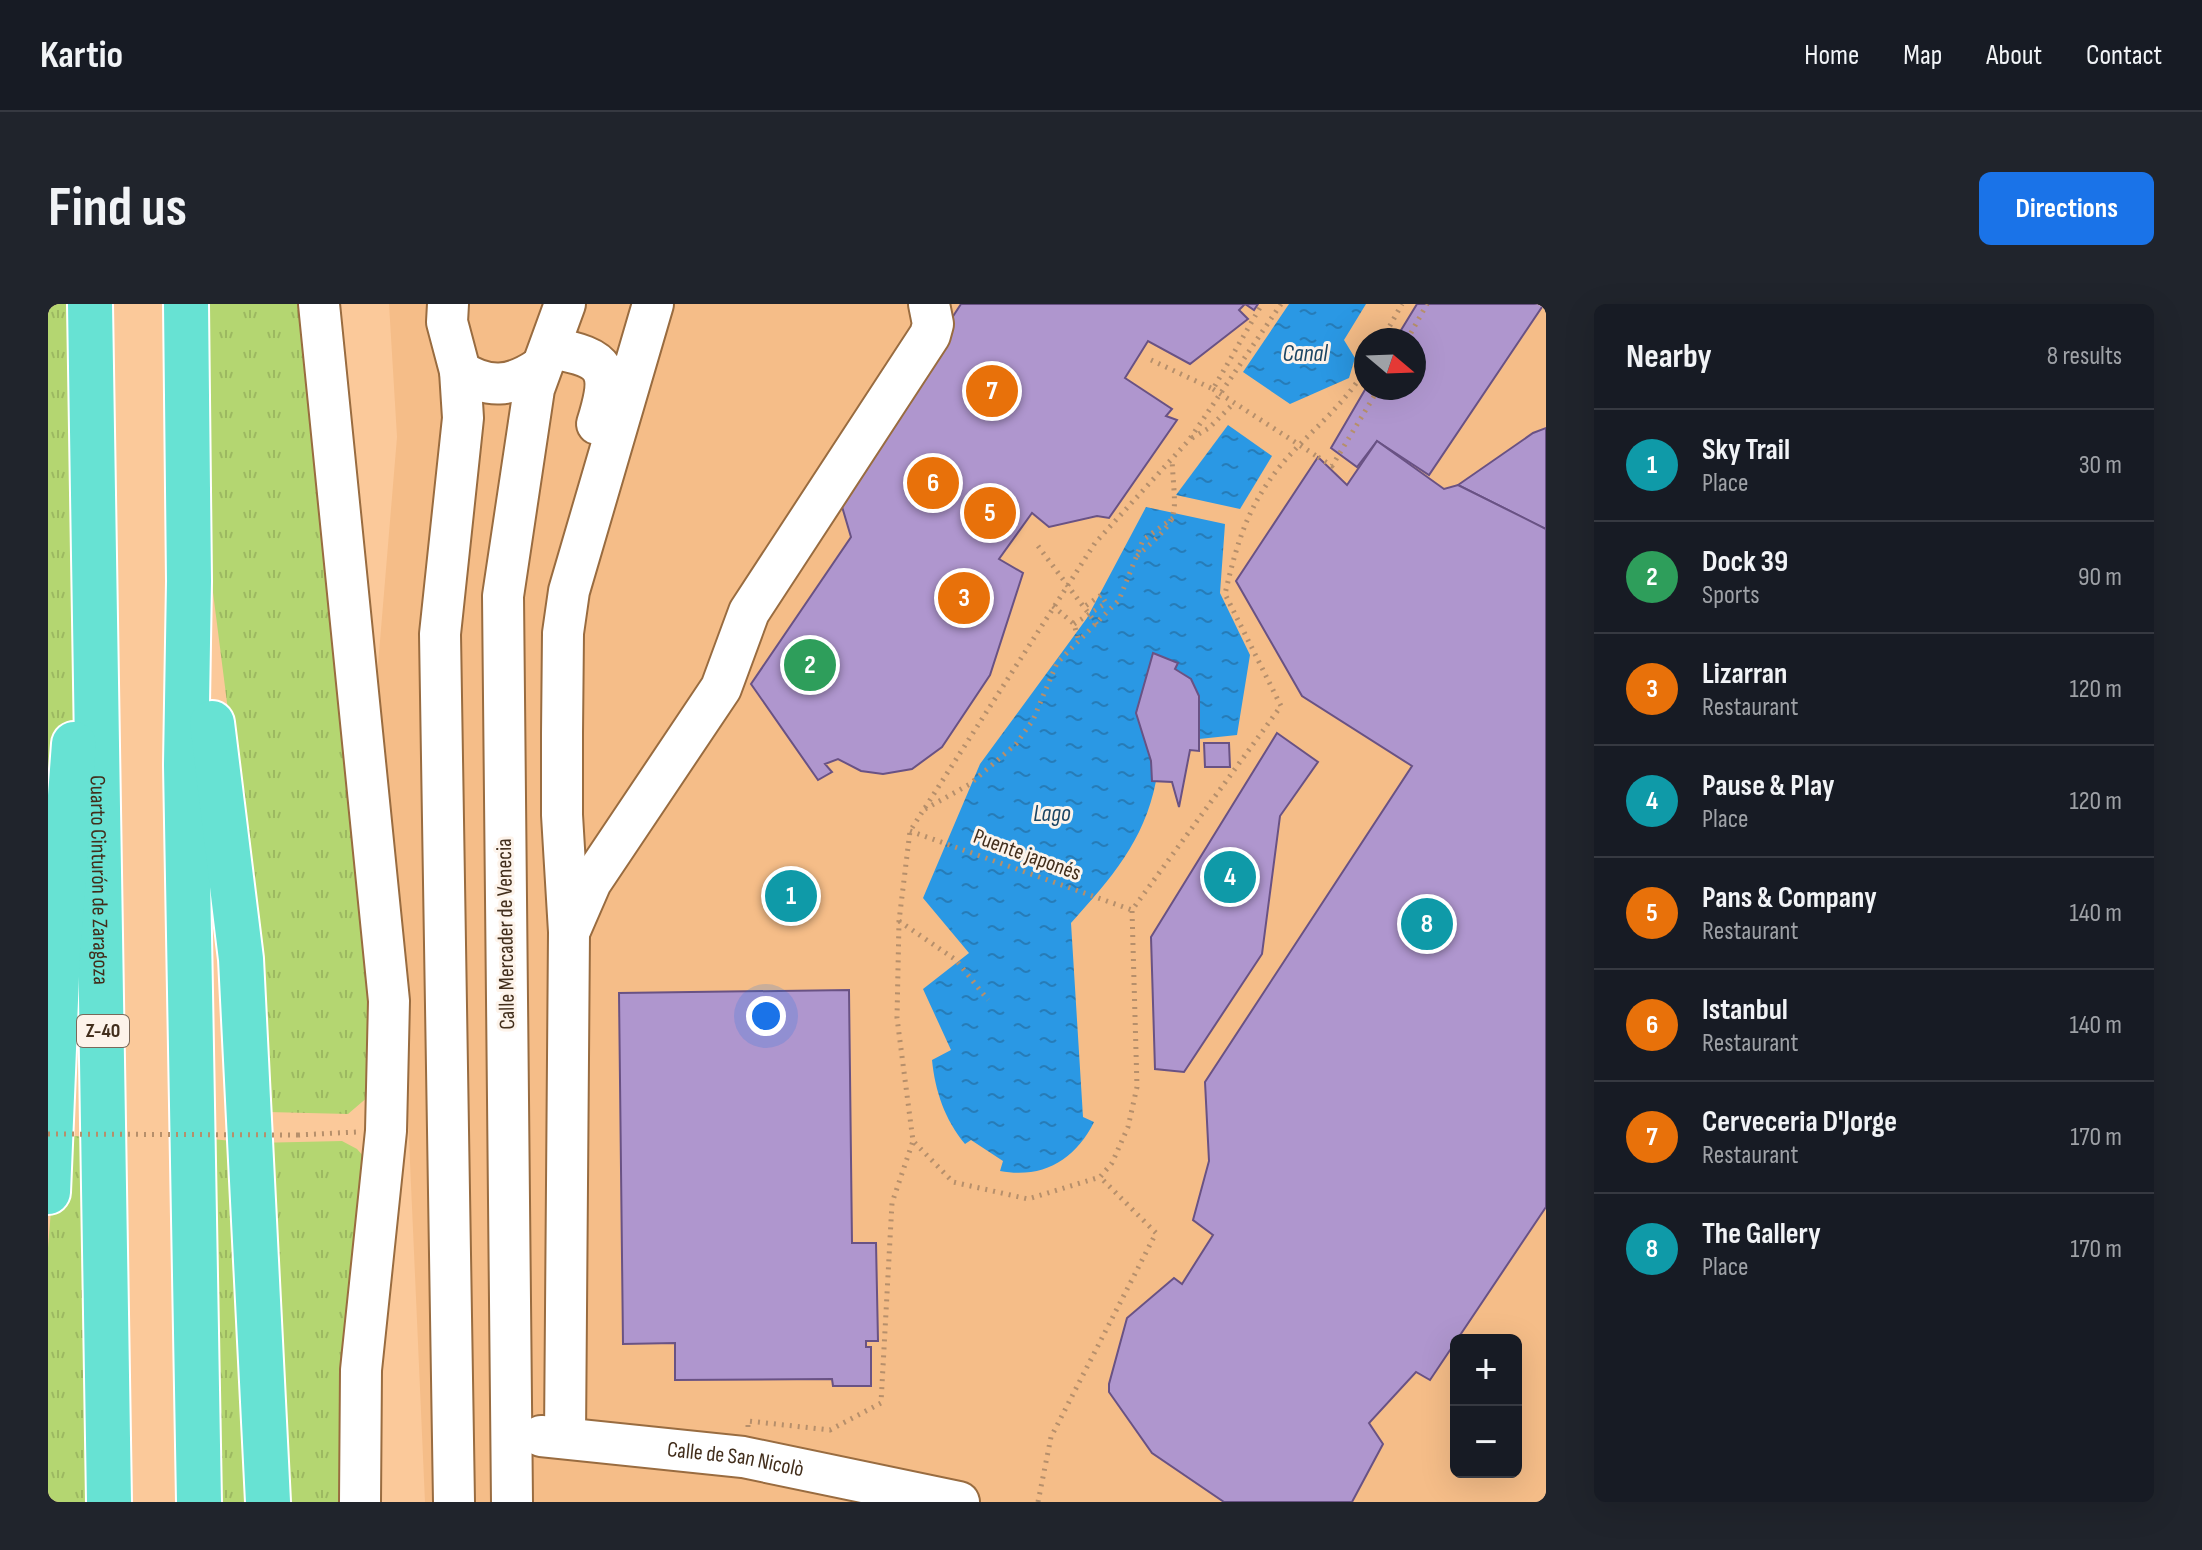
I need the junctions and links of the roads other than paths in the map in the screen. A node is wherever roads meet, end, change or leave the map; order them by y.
1 (90, 304) edge
2 (186, 304) edge
3 (319, 304) edge
4 (448, 304) edge
5 (565, 304) edge
6 (653, 304) edge
7 (929, 304) edge
8 (544, 358) junction
9 (460, 371) junction
10 (93, 559) junction
11 (189, 581) junction
12 (569, 591) junction
13 (569, 932) junction
14 (48, 1192) edge
15 (511, 1436) junction
16 (565, 1437) junction
17 (453, 1439) junction
18 (935, 1499) edge
19 (109, 1502) edge
20 (199, 1502) edge
21 (268, 1502) edge
22 (360, 1502) edge
23 (454, 1502) edge
24 (512, 1502) edge

1 - 10 highway, Cuarto Cinturón de Zaragoza / Z-40
2 - 11 highway
3 - 22 street
4 - 9 street
5 - 8 street, Calle Mercader de Venecia
6 - 12 street
7 - 13 street
8 - 9 street
8 - 12 street
8 - 15 street, Calle Mercader de Venecia
9 - 17 street
10 - 14 highway
10 - 19 highway, Cuarto Cinturón de Zaragoza / Z-40
11 - 20 highway
11 - 21 highway
12 - 13 street
13 - 16 street
15 - 16 street, Calle de San Nicolò
15 - 17 street, Calle de San Nicolò
15 - 24 street, Calle Mercader de Venecia
16 - 18 street, Calle de San Nicolò
17 - 23 street

